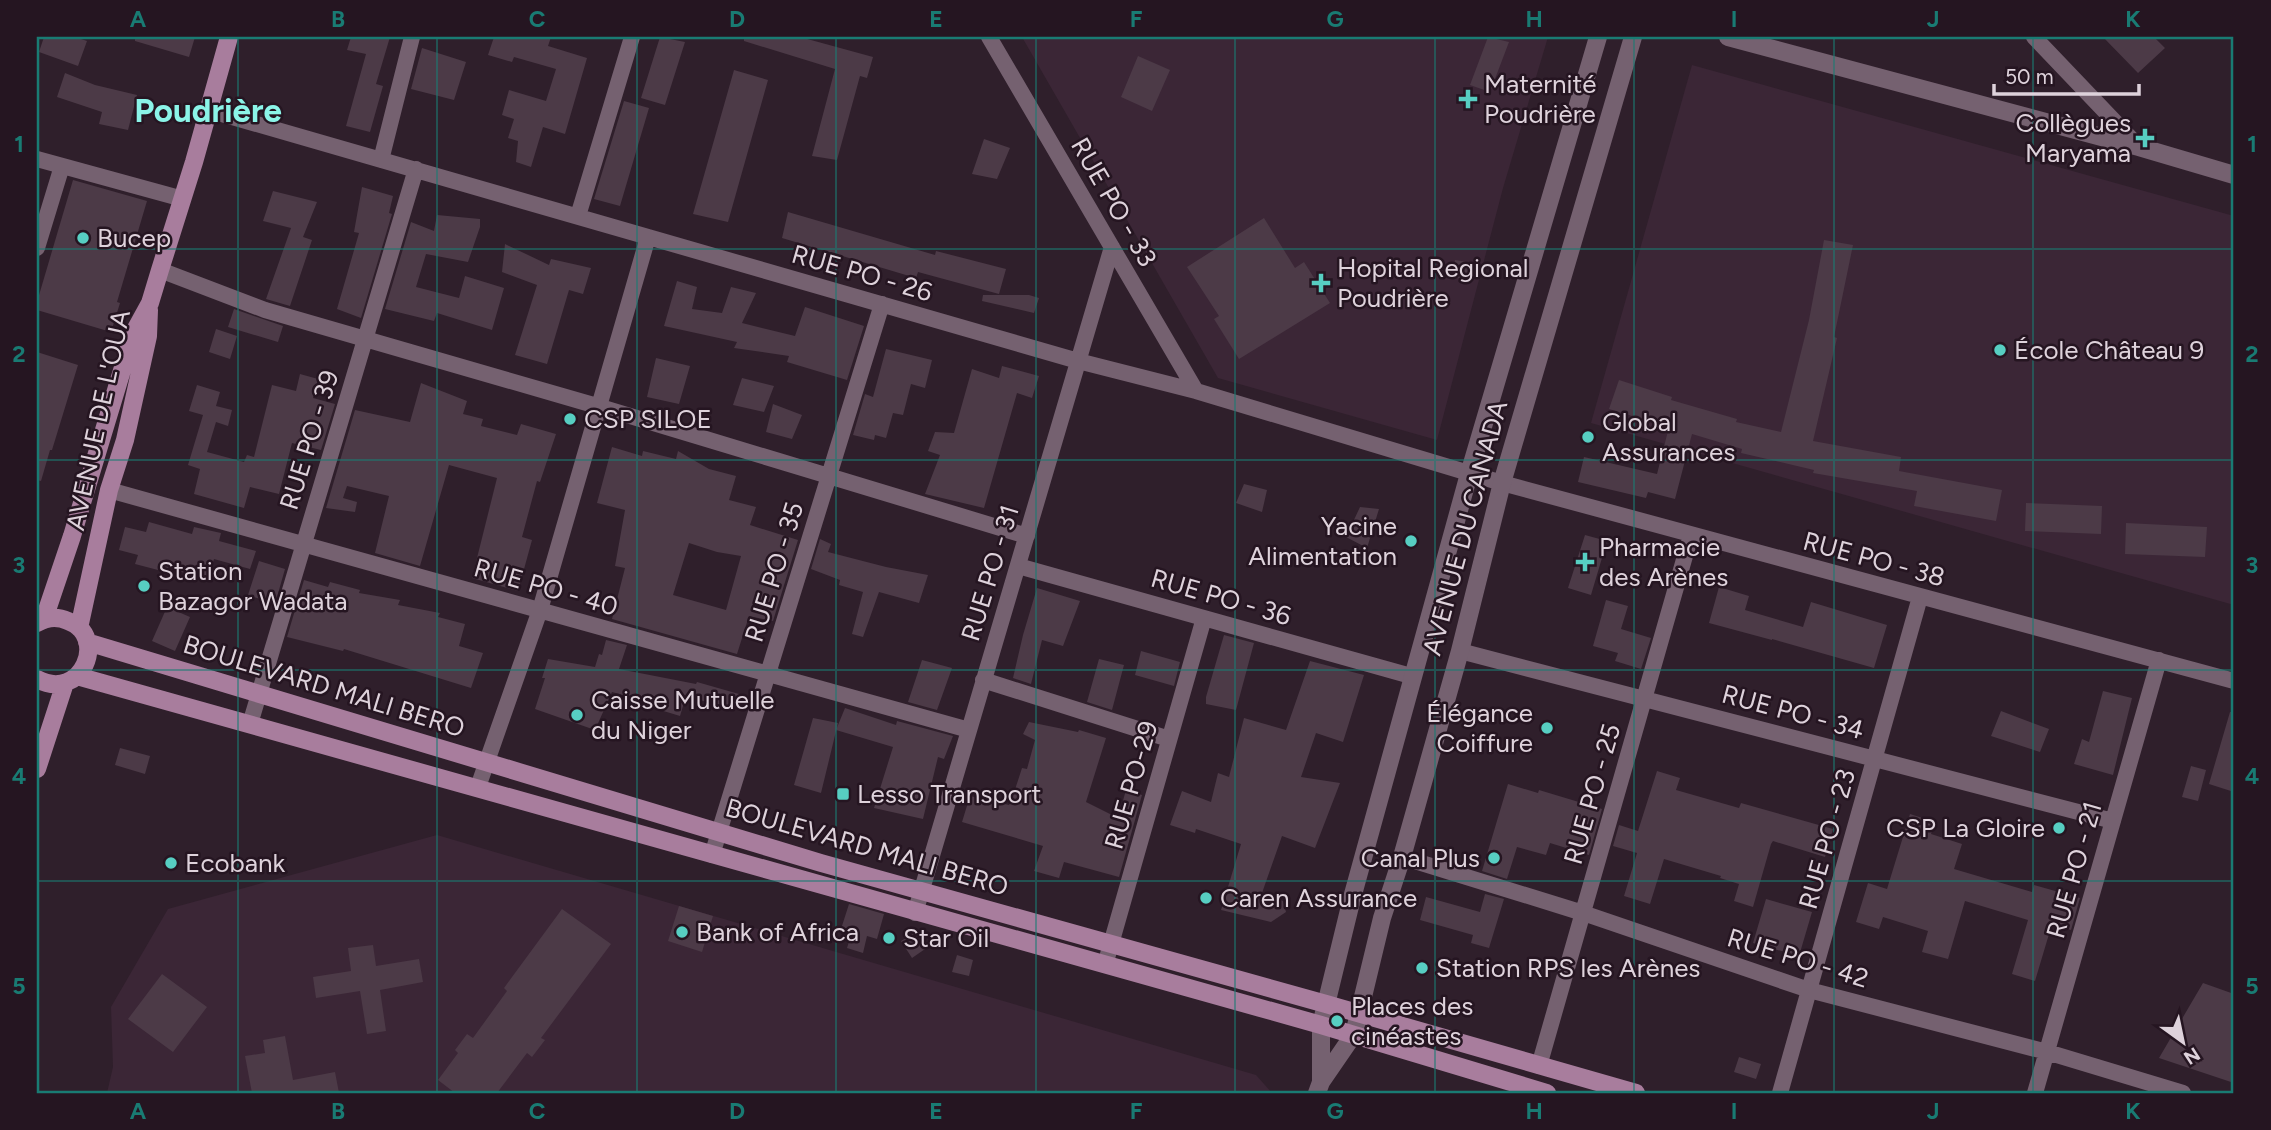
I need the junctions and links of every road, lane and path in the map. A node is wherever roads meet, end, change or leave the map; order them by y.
1 (229, 37) edge
2 (412, 37) edge
3 (632, 37) edge
4 (989, 37) edge
5 (1598, 37) edge
6 (1633, 37) edge
7 (1728, 37) edge
8 (2034, 37) edge
9 (208, 110) junction
10 (2139, 147) junction
11 (37, 159) edge
12 (381, 160) junction
13 (62, 166) junction
14 (416, 169) junction
15 (2234, 175) edge
16 (183, 199) junction
17 (578, 216) junction
18 (648, 237) junction
19 (37, 247) edge
20 (1112, 247) junction
21 (160, 270) junction
22 (150, 303) junction
23 (882, 304) junction
24 (365, 339) junction
25 (1078, 361) junction
26 (1196, 391) junction
27 (597, 406) junction
28 (1469, 474) junction
29 (829, 476) junction
30 (1502, 483) junction
31 (109, 491) junction
32 (1691, 535) junction
33 (1027, 536) junction
34 (304, 545) junction
35 (1018, 566) junction
36 (1920, 597) junction
37 (540, 610) junction
38 (1204, 618) junction
39 (40, 621) edge
40 (83, 635) junction
41 (1460, 651) junction
42 (2159, 660) junction
43 (768, 674) junction
44 (1412, 676) junction
45 (37, 679) edge
46 (71, 680) junction
47 (983, 680) junction
48 (2234, 681) edge
49 (259, 694) junction
50 (1644, 699) junction
51 (250, 724) junction
52 (969, 730) junction
53 (1169, 739) junction
54 (1875, 759) junction
55 (488, 764) junction
56 (37, 769) edge
57 (478, 787) junction
58 (2113, 821) junction
59 (719, 832) junction
60 (712, 855) junction
61 (1402, 857) junction
62 (821, 863) junction
63 (814, 885) junction
64 (922, 890) junction
65 (915, 913) junction
66 (1583, 913) junction
67 (1112, 943) junction
68 (1105, 965) junction
69 (1809, 990) junction
70 (1326, 1004) junction
71 (1360, 1015) junction
72 (1321, 1025) junction
73 (1354, 1034) junction
74 (2047, 1052) junction
75 (1539, 1066) junction
76 (1319, 1087) edge
77 (1547, 1093) edge
78 (1636, 1093) edge
79 (1780, 1093) edge
80 (2035, 1093) edge
81 (2183, 1093) edge

1 - 9 main road
2 - 12 street
3 - 17 street
4 - 20 street, RUE PO - 33
5 - 28 street, AVENUE DU CANADA
6 - 30 street, AVENUE DU CANADA
7 - 10 street
8 - 10 street
9 - 12 street, RUE PO - 26
9 - 16 main road
10 - 15 street
11 - 13 street
12 - 14 street, RUE PO - 26
13 - 16 street
13 - 19 street
14 - 17 street, RUE PO - 26
14 - 24 street, RUE PO - 39
16 - 21 main road
17 - 18 street, RUE PO - 26
18 - 23 street, RUE PO - 26
18 - 27 street
20 - 25 street, RUE PO - 31
20 - 26 street, RUE PO - 33
21 - 22 main road
21 - 24 street
22 - 31 main road, AVENUE DE L'OUA
22 - 39 main road, AVENUE DE L'OUA
23 - 25 street, RUE PO - 26
23 - 29 street, RUE PO - 35
24 - 27 street
24 - 34 street, RUE PO - 39
25 - 26 street, RUE PO - 26
25 - 33 street, RUE PO - 31
26 - 28 street, RUE PO - 26
27 - 29 street
27 - 37 street
28 - 30 street, RUE PO - 26
28 - 44 street, AVENUE DU CANADA
29 - 33 street
29 - 43 street, RUE PO - 35
30 - 32 street, RUE PO - 38
30 - 41 street, AVENUE DU CANADA
31 - 34 street, RUE PO - 40
31 - 40 main road, AVENUE DE L'OUA
32 - 36 street, RUE PO - 38
32 - 50 street, RUE PO - 25
33 - 35 street, RUE PO - 31
34 - 37 street, RUE PO - 40
34 - 49 street, RUE PO - 39
35 - 38 street, RUE PO - 36
35 - 47 street, RUE PO - 31
36 - 42 street, RUE PO - 38
36 - 54 street, RUE PO - 23
37 - 43 street, RUE PO - 40
37 - 55 street
38 - 44 street, RUE PO - 36
38 - 53 street, RUE PO-29
39 - 40 main road, BOULEVARD MALI BERO
40 - 46 main road, AVENUE DE L'OUA
40 - 49 main road, BOULEVARD MALI BERO
41 - 50 street, RUE PO - 34
41 - 61 street, AVENUE DU CANADA
42 - 48 street, RUE PO - 38
42 - 58 street, RUE PO - 21
43 - 52 street, RUE PO - 40
43 - 59 street, RUE PO - 35
44 - 70 street, AVENUE DU CANADA
45 - 46 main road, BOULEVARD MALI BERO
46 - 51 main road, BOULEVARD MALI BERO
46 - 56 main road, AVENUE DE L'OUA
47 - 52 street, RUE PO - 31
47 - 53 street
49 - 51 street, RUE PO - 39
49 - 55 main road, BOULEVARD MALI BERO
50 - 54 street, RUE PO - 34
50 - 66 street, RUE PO - 25
51 - 57 main road, BOULEVARD MALI BERO
52 - 64 street, RUE PO - 31
53 - 67 street, RUE PO-29
54 - 58 street, RUE PO - 34
54 - 69 street, RUE PO - 23
55 - 57 street
55 - 59 main road, BOULEVARD MALI BERO
57 - 60 main road, BOULEVARD MALI BERO
58 - 74 street, RUE PO - 21
59 - 60 street, RUE PO - 35
59 - 62 main road, BOULEVARD MALI BERO
60 - 63 main road, BOULEVARD MALI BERO
61 - 66 street, RUE PO - 42
61 - 71 street, AVENUE DU CANADA
62 - 63 main road
62 - 64 main road, BOULEVARD MALI BERO
63 - 65 main road, BOULEVARD MALI BERO
64 - 65 street, RUE PO - 31
64 - 67 main road, BOULEVARD MALI BERO
65 - 68 main road, BOULEVARD MALI BERO
66 - 69 street, RUE PO - 42
66 - 75 street, RUE PO - 25
67 - 68 street, RUE PO-29
67 - 70 main road, BOULEVARD MALI BERO
68 - 72 main road, BOULEVARD MALI BERO
69 - 74 street, RUE PO - 42
69 - 79 street, RUE PO - 23
70 - 71 main road, BOULEVARD MALI BERO
70 - 72 street, AVENUE DU CANADA
71 - 73 street, AVENUE DU CANADA
71 - 75 main road, BOULEVARD MALI BERO
72 - 73 main road, BOULEVARD MALI BERO
72 - 76 street, AVENUE DU CANADA
73 - 76 street, AVENUE DU CANADA
73 - 77 main road, BOULEVARD MALI BERO
74 - 80 street, RUE PO - 21
74 - 81 street, RUE PO - 42
75 - 78 main road, BOULEVARD MALI BERO

